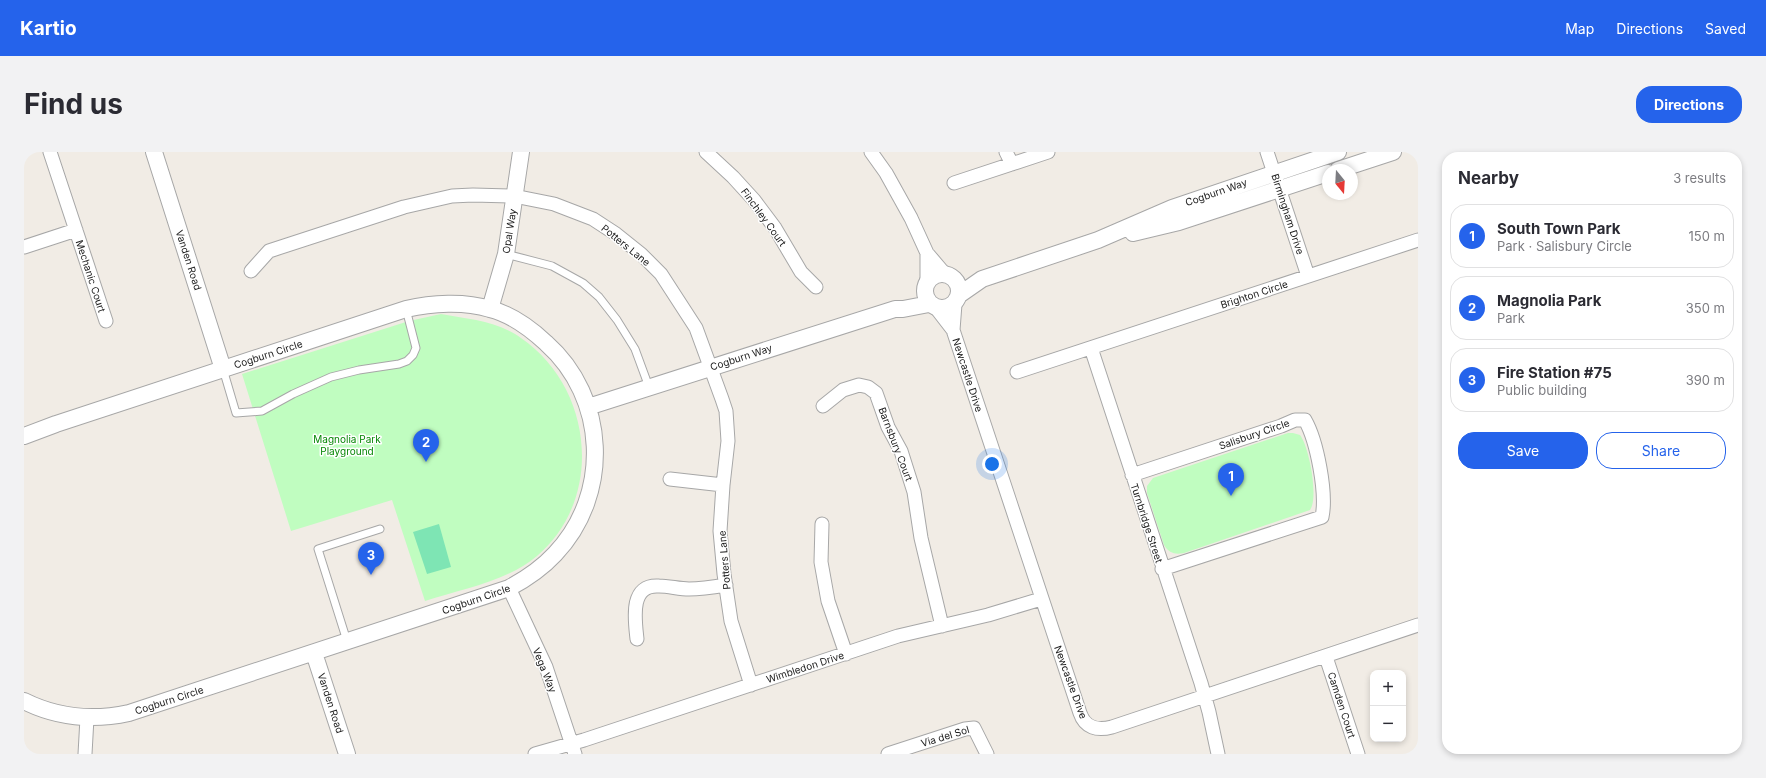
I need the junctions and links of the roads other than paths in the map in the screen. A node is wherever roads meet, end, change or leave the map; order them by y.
1 (50, 152) edge
2 (154, 152) edge
3 (522, 152) edge
4 (706, 152) edge
5 (871, 152) edge
6 (1048, 152) edge
7 (1267, 152) edge
8 (1338, 152) edge
9 (1393, 152) edge
10 (1009, 158) edge
11 (1356, 164) edge
12 (1274, 173) junction
13 (1322, 175) edge
14 (954, 183) dead end
15 (1279, 189) junction
16 (514, 196) junction
17 (76, 230) junction
18 (1098, 240) junction
19 (1418, 240) edge
20 (24, 247) edge
21 (927, 253) junction
22 (506, 254) junction
23 (250, 271) dead end
24 (949, 276) junction
25 (1308, 276) junction
26 (982, 278) junction
27 (816, 287) dead end
28 (929, 296) junction
29 (957, 299) junction
30 (406, 309) junction
31 (490, 309) junction
32 (106, 321) dead end
33 (954, 330) junction
34 (1091, 348) junction
35 (712, 367) junction
36 (223, 369) junction
37 (1017, 372) dead end
38 (648, 388) junction
39 (823, 406) dead end
40 (588, 407) junction
41 (24, 436) edge
42 (1132, 475) junction
43 (670, 479) dead end
44 (723, 485) junction
45 (822, 524) dead end
46 (380, 529) dead end
47 (1162, 569) junction
48 (726, 585) junction
49 (509, 588) junction
50 (1042, 599) junction
51 (1418, 625) edge
52 (942, 626) junction
53 (637, 639) dead end
54 (347, 642) junction
55 (314, 653) junction
56 (846, 654) junction
57 (1326, 657) junction
58 (751, 685) junction
59 (1205, 696) junction
60 (24, 701) edge
61 (87, 718) junction
62 (573, 749) edge
63 (85, 754) edge
64 (347, 754) edge
65 (535, 754) edge
66 (888, 754) edge
67 (987, 754) edge
68 (1218, 754) edge
69 (1358, 754) edge

1 - 17 street, Mechanic Court
2 - 36 street, Vanden Road
3 - 16 street, Opal Way
4 - 27 street, Finchley Court
5 - 21 street
6 - 10 street
7 - 12 street, Birmingham Drive
8 - 12 street, Cogburn Way
9 - 11 street
10 - 14 street
12 - 15 street, Birmingham Drive
12 - 18 street, Cogburn Way
13 - 15 street, Cogburn Way
15 - 18 street, Cogburn Way
15 - 25 street, Birmingham Drive
16 - 22 street, Opal Way
16 - 23 street, Potters Lane
16 - 35 street, Potters Lane
17 - 20 street
17 - 32 street, Mechanic Court
18 - 26 street, Cogburn Way
19 - 25 street, Brighton Circle
21 - 24 street
21 - 28 street
22 - 31 street, Opal Way
22 - 38 lane
24 - 26 street, Cogburn Way
24 - 28 street
24 - 29 street
25 - 34 street, Brighton Circle
26 - 29 street, Cogburn Way
28 - 29 street
28 - 33 street, Newcastle Drive
28 - 35 street, Cogburn Way
29 - 33 street, Newcastle Drive
30 - 31 street, Cogburn Circle
30 - 36 street, Cogburn Circle
30 - 36 lane
31 - 40 street, Cogburn Circle
33 - 50 street, Newcastle Drive
34 - 37 street, Brighton Circle
34 - 42 street, Turnbridge Street
35 - 38 street, Cogburn Way
35 - 44 street, Potters Lane
36 - 41 street, Cogburn Circle
38 - 40 street, Cogburn Way
39 - 52 street, Barnsbury Court
40 - 49 street, Cogburn Circle
42 - 47 street, Turnbridge Street
42 - 47 street, Salisbury Circle
43 - 44 street
44 - 48 street, Potters Lane
45 - 56 street
46 - 54 lane
47 - 59 street, Turnbridge Street
48 - 53 street
48 - 58 street, Potters Lane
49 - 54 street, Cogburn Circle
49 - 62 street, Vega Way
50 - 52 street, Wimbledon Drive
50 - 59 street, Newcastle Drive
51 - 57 street, Newcastle Drive
52 - 56 street, Wimbledon Drive
54 - 55 street, Cogburn Circle
55 - 61 street, Cogburn Circle
55 - 64 street, Vanden Road
56 - 58 street, Wimbledon Drive
57 - 59 street, Newcastle Drive
57 - 69 street, Camden Court
58 - 62 street, Wimbledon Drive
59 - 68 street, Turnbridge Street
60 - 61 street, Cogburn Circle
61 - 63 street
62 - 65 street, Wimbledon Drive
66 - 67 street, Via del Sol

